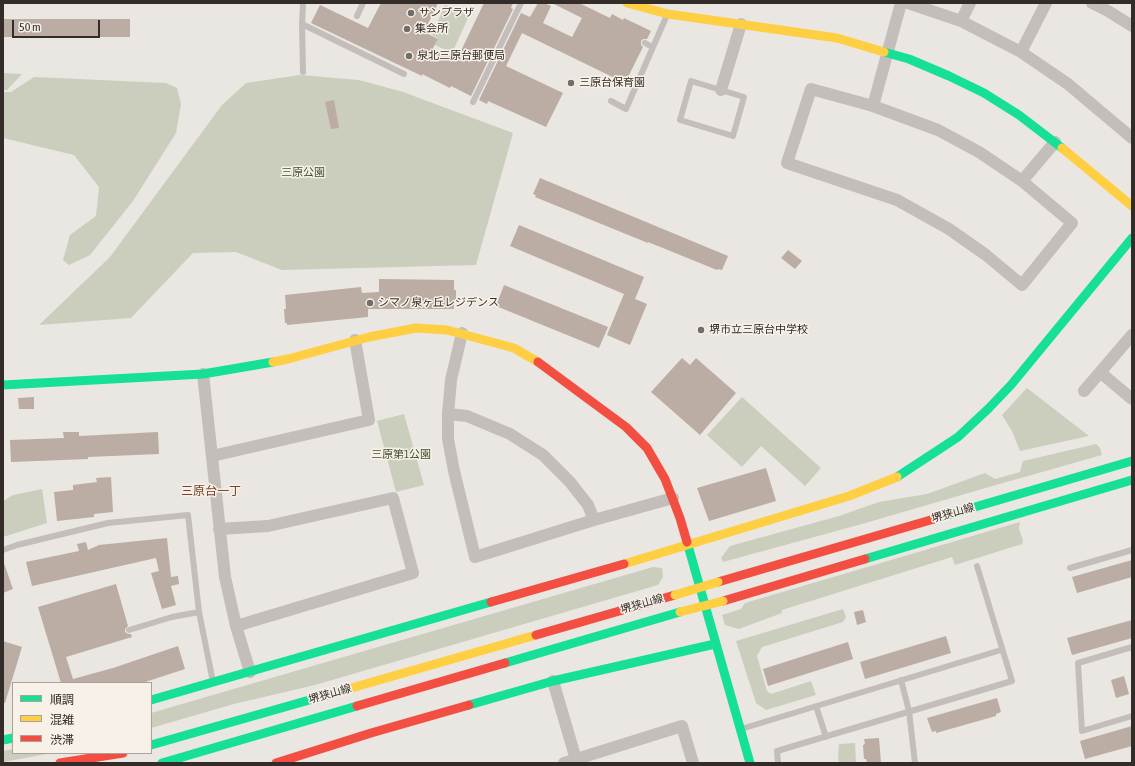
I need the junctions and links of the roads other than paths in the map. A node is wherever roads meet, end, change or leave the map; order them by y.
1 (303, 3) edge
2 (363, 3) edge
3 (521, 3) edge
4 (627, 3) edge
5 (901, 3) edge
6 (908, 3) edge
7 (970, 3) edge
8 (1046, 3) edge
9 (1092, 3) edge
10 (668, 14) junction
11 (357, 16) dead end
12 (961, 21) junction
13 (302, 24) junction
14 (741, 24) junction
15 (1132, 26) edge
16 (645, 43) dead end
17 (652, 47) junction
18 (1021, 52) junction
19 (888, 53) junction
20 (303, 72) dead end
21 (404, 74) dead end
22 (722, 90) junction
23 (610, 101) dead end
24 (473, 102) dead end
25 (873, 106) junction
26 (1132, 138) edge
27 (1054, 142) junction
28 (1022, 181) junction
29 (1132, 206) edge
30 (1132, 238) edge
31 (462, 333) junction
32 (1132, 335) edge
33 (355, 340) junction
34 (1101, 373) junction
35 (203, 374) junction
36 (3, 385) edge
37 (1084, 391) dead end
38 (1132, 398) edge
39 (448, 414) junction
40 (212, 456) junction
41 (1132, 461) edge
42 (1132, 480) edge
43 (673, 498) junction
44 (594, 520) junction
45 (219, 529) junction
46 (687, 545) junction
47 (3, 550) edge
48 (1132, 550) edge
49 (977, 566) dead end
50 (1070, 568) dead end
51 (199, 612) junction
52 (236, 626) junction
53 (129, 630) dead end
54 (715, 644) junction
55 (1132, 647) edge
56 (1001, 650) junction
57 (250, 672) junction
58 (901, 680) junction
59 (553, 681) junction
60 (213, 682) junction
61 (152, 700) edge
62 (816, 706) junction
63 (909, 711) junction
64 (1132, 716) edge
65 (741, 729) junction
66 (826, 737) junction
67 (152, 745) edge
68 (117, 754) edge
69 (120, 754) edge
70 (170, 761) edge
71 (572, 762) edge
72 (60, 763) edge
73 (92, 763) edge
74 (162, 763) edge
75 (276, 763) edge
76 (693, 763) edge
77 (750, 763) edge
78 (778, 763) edge
79 (914, 763) edge

1 - 13 lane
2 - 11 lane
3 - 24 lane
4 - 10 street
5 - 19 street
6 - 12 street
7 - 12 street
8 - 18 street
9 - 15 street
10 - 14 street
10 - 17 lane
12 - 18 street
13 - 20 lane
13 - 21 lane
14 - 19 street
14 - 22 street
16 - 17 lane
17 - 23 lane
18 - 26 street
19 - 25 street
19 - 27 street
22 - 22 lane
25 - 28 street
25 - 28 street
27 - 28 street
27 - 29 street
30 - 46 street
31 - 33 street
31 - 39 street
31 - 43 street
32 - 34 street
33 - 35 street
33 - 40 street
34 - 37 street
34 - 38 street
35 - 36 street
35 - 40 street
39 - 44 street
39 - 44 street
40 - 45 street
41 - 67 street, 堺狭山線, bridge
42 - 70 street, 堺狭山線, bridge
43 - 44 street
43 - 46 street
45 - 52 street
45 - 52 street
46 - 54 street
46 - 57 street
47 - 51 lane
48 - 50 lane
49 - 56 lane
51 - 53 lane
51 - 60 lane
52 - 57 street
54 - 59 street
54 - 65 street
55 - 64 lane
56 - 58 lane
56 - 63 lane
57 - 60 street
58 - 62 lane
58 - 63 lane
59 - 71 street
59 - 75 street
60 - 61 street
62 - 65 lane
62 - 66 lane
63 - 66 lane
63 - 79 lane
65 - 77 street
66 - 78 lane
68 - 72 street
69 - 73 street
70 - 74 street, 堺狭山線
71 - 76 street

